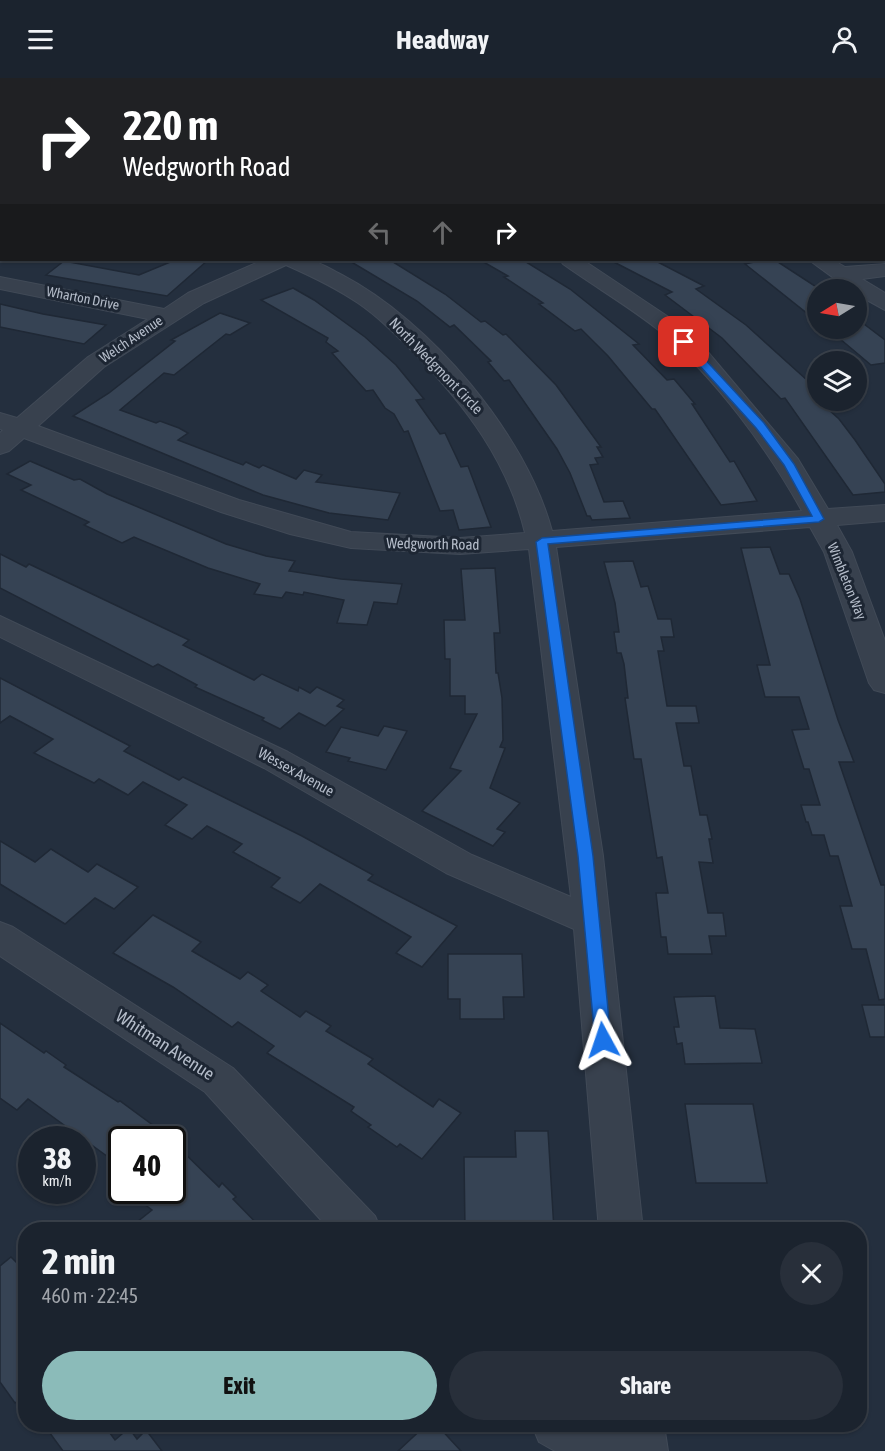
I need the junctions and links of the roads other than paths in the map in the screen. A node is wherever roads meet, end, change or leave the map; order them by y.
1 (277, 261) edge
2 (294, 261) edge
3 (571, 261) edge
4 (821, 261) edge
5 (885, 270) edge
6 (843, 274) junction
7 (0, 283) edge
8 (885, 303) edge
9 (165, 316) junction
10 (11, 424) edge
11 (0, 446) edge
12 (885, 513) edge
13 (819, 519) junction
14 (542, 542) junction
15 (0, 625) edge
16 (885, 683) edge
17 (591, 921) junction
18 (0, 937) edge
19 (352, 1222) edge
20 (620, 1222) edge
21 (569, 1432) edge
22 (641, 1432) edge
23 (604, 1451) edge
24 (643, 1451) edge

1 - 9 street, Welch Avenue
2 - 14 street, North Wedgmont Circle
3 - 13 street, Wimbleton Way
4 - 6 street
5 - 6 street
6 - 8 street
7 - 9 street, Wharton Drive
9 - 10 street, Welch Avenue
10 - 11 street, Welch Avenue
10 - 14 street, Wedgworth Road
12 - 13 street, Wedgworth Road
13 - 14 street, Wedgworth Road
13 - 16 street, Wimbleton Way
14 - 17 street, North Wedgmont Circle
15 - 17 street, Wessex Avenue
17 - 20 street, North Wedgmont Circle
18 - 19 street, Whitman Avenue
21 - 23 street
22 - 24 street

